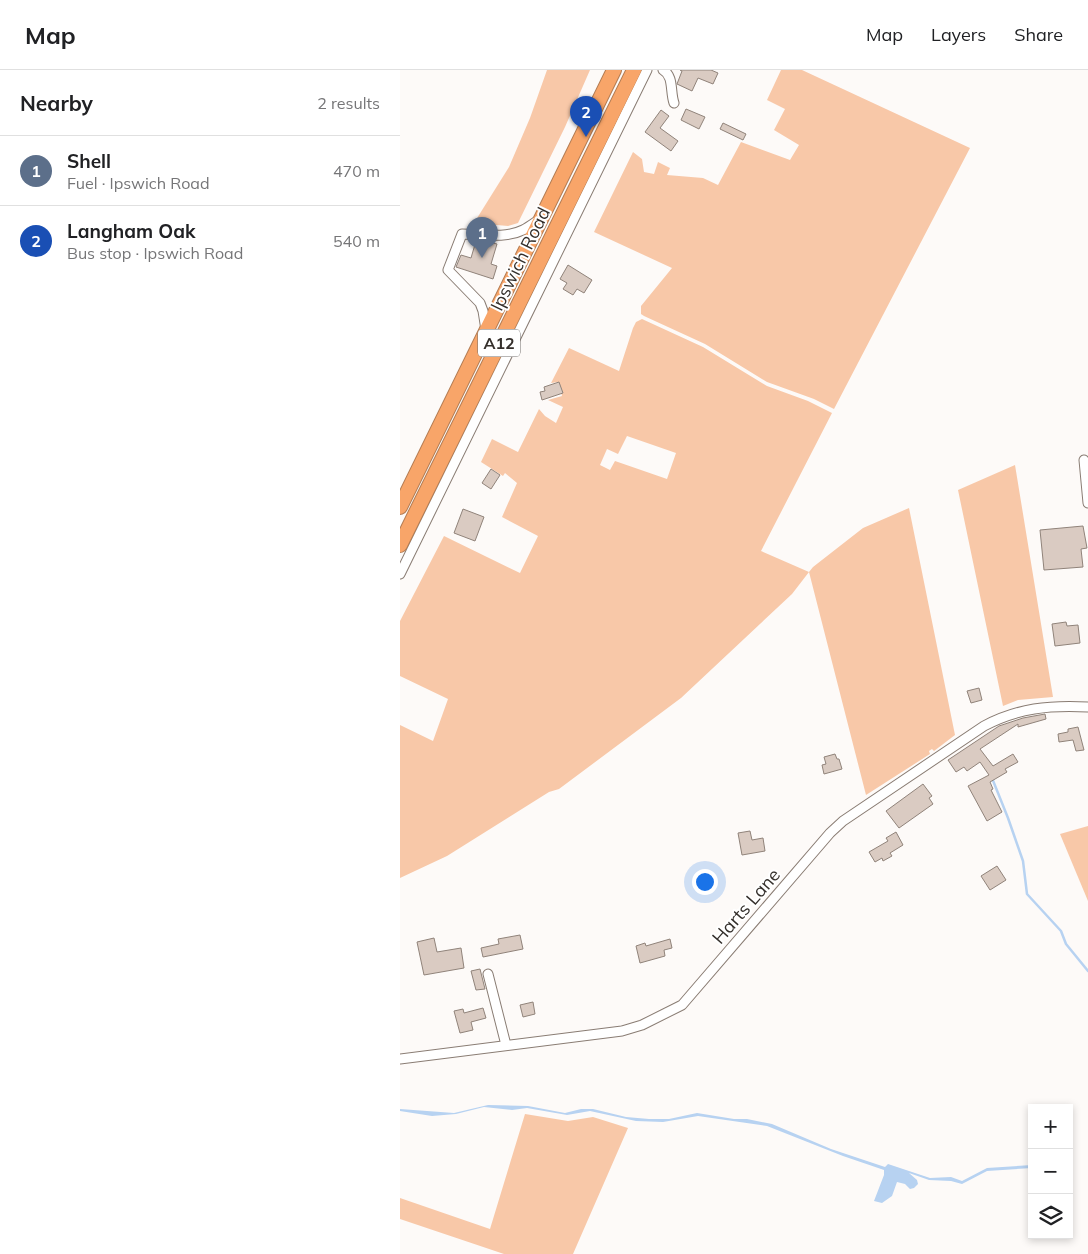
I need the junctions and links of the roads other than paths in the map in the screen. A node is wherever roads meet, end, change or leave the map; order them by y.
1 (603, 70) edge
2 (614, 70) edge
3 (634, 70) edge
4 (647, 70) edge
5 (663, 70) edge
6 (674, 104) dead end
7 (594, 110) junction
8 (540, 219) junction
9 (486, 330) junction
10 (1084, 460) dead end
11 (1088, 503) edge
12 (400, 507) edge
13 (400, 546) edge
14 (400, 574) edge
15 (1088, 707) edge
16 (488, 974) dead end
17 (506, 1045) junction
18 (400, 1059) edge

1 - 7 highway, A12
2 - 7 highway, Ipswich Road / A12
3 - 13 highway, Ipswich Road / A12
4 - 14 street
5 - 6 street
7 - 8 highway, Ipswich Road / A12
8 - 9 highway, Ipswich Road / A12
8 - 9 street
9 - 12 highway, Ipswich Road / A12
10 - 11 street
15 - 17 street, Harts Lane
16 - 17 street
17 - 18 street, Harts Lane

